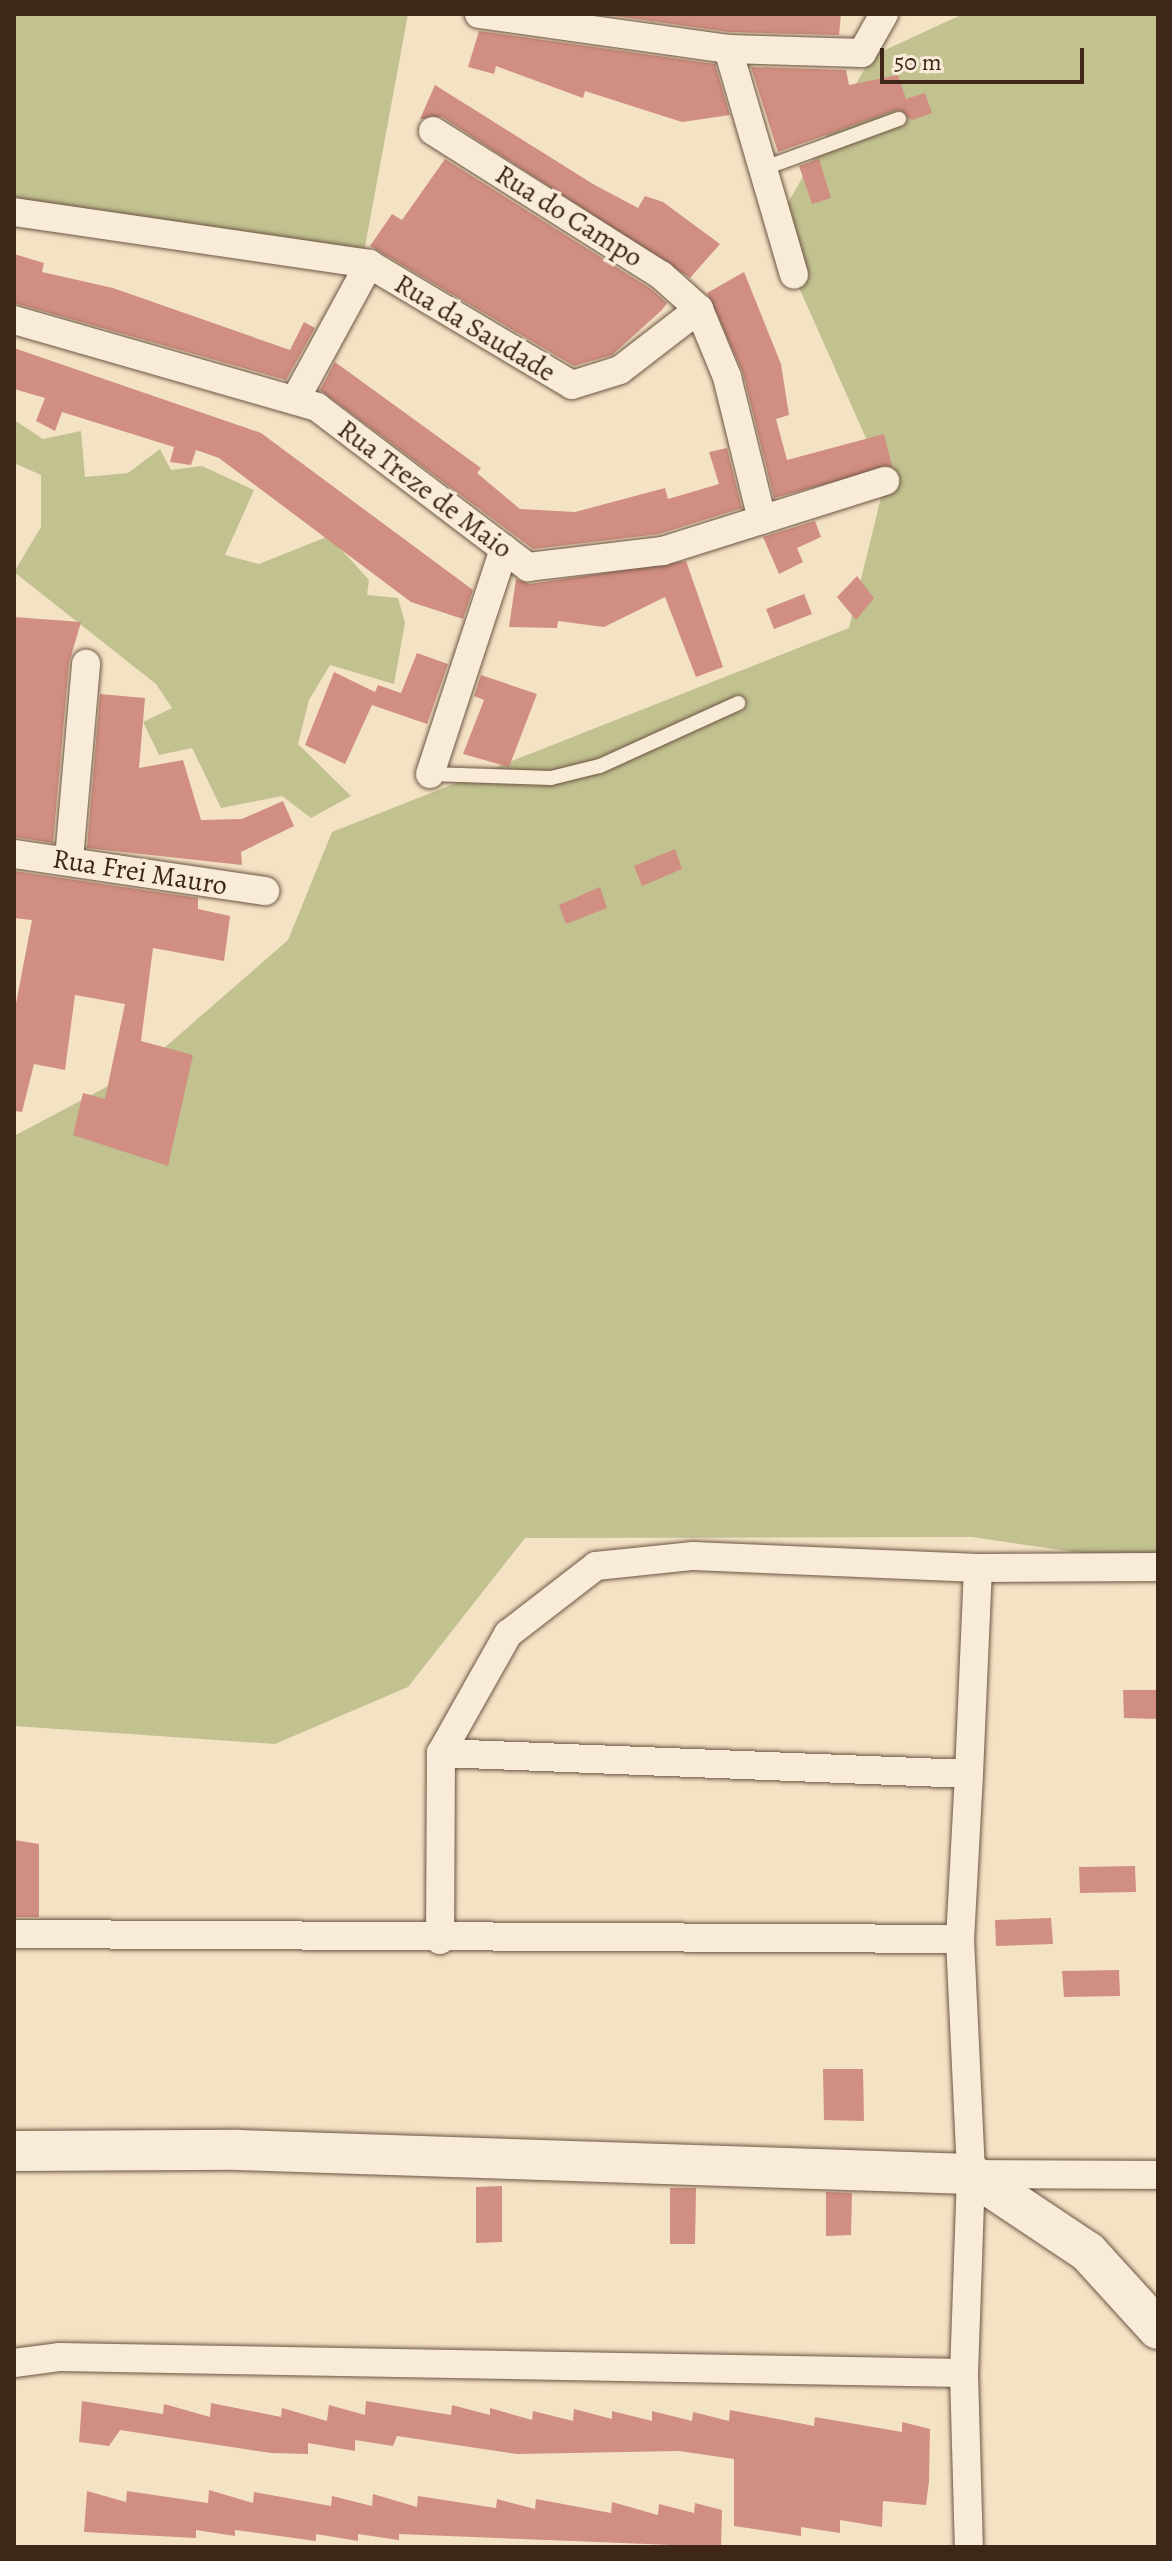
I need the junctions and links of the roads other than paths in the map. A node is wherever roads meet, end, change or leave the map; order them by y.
1 (479, 14) edge
2 (884, 14) edge
3 (728, 49) junction
4 (899, 119) dead end
5 (433, 131) dead end
6 (762, 169) junction
7 (14, 212) edge
8 (369, 264) junction
9 (794, 275) dead end
10 (699, 309) junction
11 (14, 320) edge
12 (295, 400) junction
13 (885, 481) dead end
14 (762, 520) junction
15 (504, 549) junction
16 (86, 664) dead end
17 (738, 703) dead end
18 (430, 774) joint
19 (14, 854) edge
20 (69, 859) junction
21 (265, 891) dead end
22 (1158, 1567) edge
23 (978, 1568) junction
24 (441, 1753) junction
25 (969, 1774) junction
26 (14, 1934) edge
27 (960, 1939) junction
28 (440, 1940) junction
29 (14, 2151) edge
30 (971, 2174) junction
31 (1158, 2175) edge
32 (1158, 2329) edge
33 (14, 2363) edge
34 (964, 2373) junction
35 (969, 2547) edge

1 - 3 street
2 - 3 street
3 - 6 street
4 - 6 lane
5 - 10 street, Rua do Campo
6 - 9 street
7 - 8 street, Rua da Saudade
8 - 10 street, Rua da Saudade
8 - 12 street
10 - 14 street
11 - 12 street, Rua Treze de Maio
12 - 15 street, Rua Treze de Maio
13 - 14 street, Rua Treze de Maio
14 - 15 street, Rua Treze de Maio
15 - 18 street
16 - 20 street
17 - 18 lane
19 - 20 street, Rua Frei Mauro
20 - 21 street, Rua Frei Mauro
22 - 23 street
23 - 24 street
23 - 25 street
24 - 25 street
24 - 28 street
25 - 27 street
26 - 28 street
27 - 28 street
27 - 30 street
29 - 30 street
30 - 31 street
30 - 32 street
30 - 34 street
33 - 34 street
34 - 35 street

